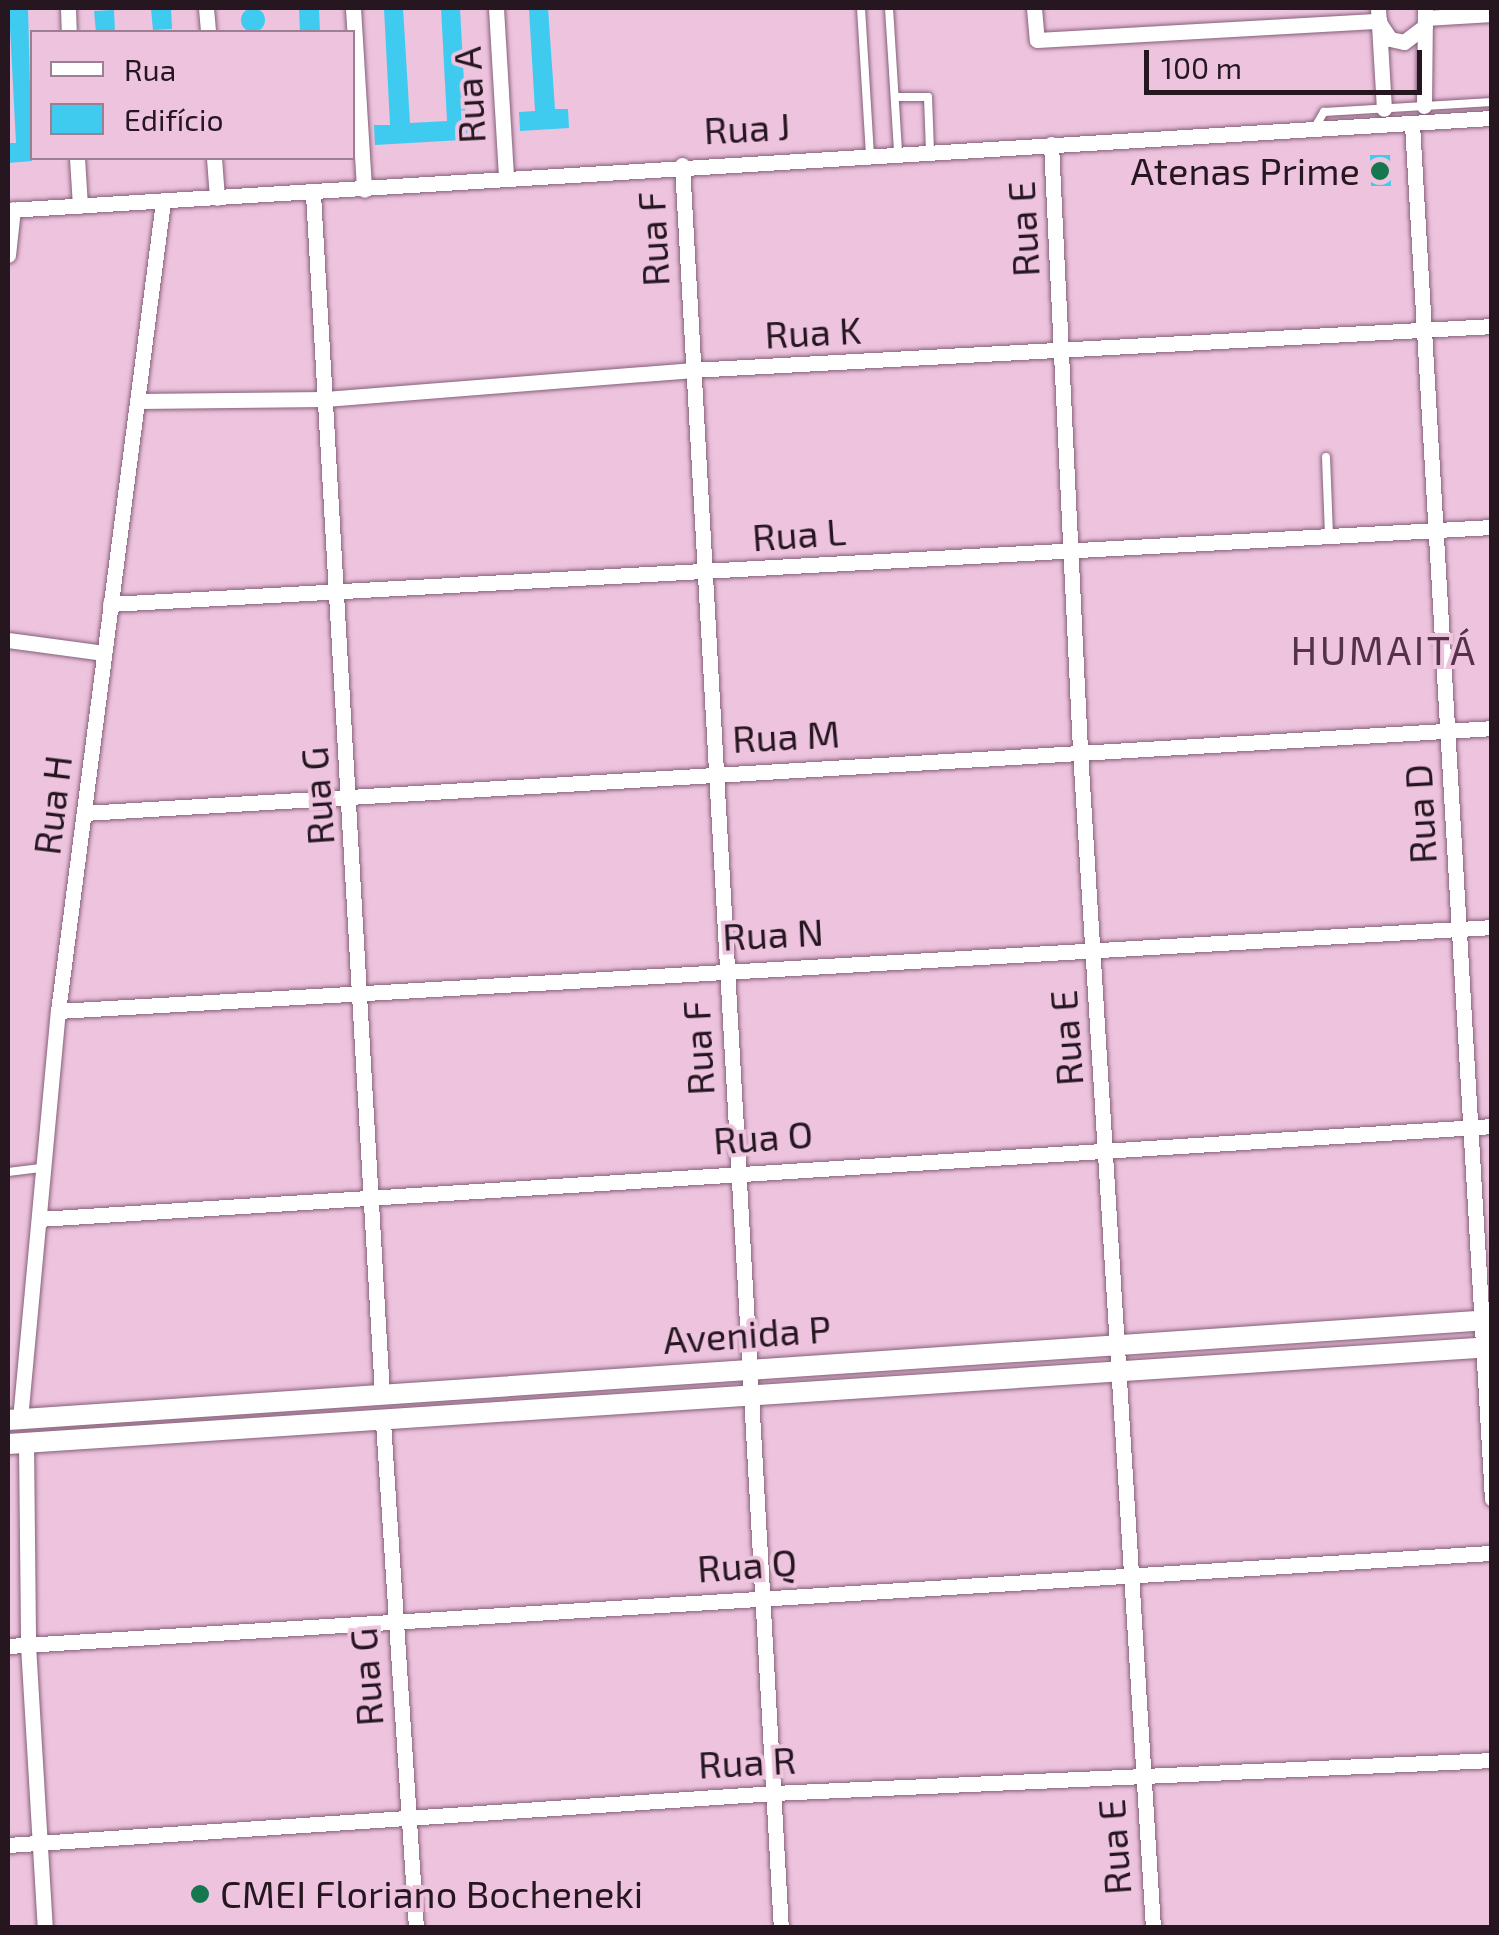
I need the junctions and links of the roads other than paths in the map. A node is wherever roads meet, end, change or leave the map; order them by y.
1 (496, 8) edge
2 (861, 8) edge
3 (889, 8) edge
4 (1034, 8) edge
5 (1424, 11) edge
6 (1380, 12) edge
7 (1492, 14) edge
8 (355, 41) edge
9 (895, 97) junction
10 (1492, 102) edge
11 (1424, 106) junction
12 (1384, 108) junction
13 (1492, 118) edge
14 (1412, 124) junction
15 (1314, 129) junction
16 (1051, 144) junction
17 (930, 150) junction
18 (898, 152) junction
19 (870, 154) junction
20 (77, 160) edge
21 (214, 160) edge
22 (682, 164) junction
23 (506, 178) junction
24 (364, 190) junction
25 (313, 194) junction
26 (217, 198) junction
27 (164, 200) junction
28 (80, 206) junction
29 (10, 210) edge
30 (8, 256) edge
31 (1492, 326) edge
32 (1424, 330) junction
33 (1061, 352) junction
34 (692, 370) junction
35 (325, 399) junction
36 (138, 400) junction
37 (1326, 457) dead end
38 (1492, 528) edge
39 (1436, 531) junction
40 (1329, 536) junction
41 (1069, 550) junction
42 (703, 572) junction
43 (337, 593) junction
44 (110, 604) junction
45 (8, 640) edge
46 (104, 653) junction
47 (1492, 728) edge
48 (1447, 731) junction
49 (1080, 751) junction
50 (715, 773) junction
51 (349, 802) junction
52 (84, 813) junction
53 (1492, 927) edge
54 (1459, 929) junction
55 (1092, 949) junction
56 (726, 969) junction
57 (362, 996) junction
58 (58, 1011) junction
59 (1492, 1126) edge
60 (1468, 1128) junction
61 (1106, 1150) junction
62 (44, 1168) junction
63 (738, 1170) junction
64 (8, 1172) edge
65 (373, 1198) junction
66 (39, 1219) junction
67 (1486, 1320) edge
68 (1115, 1342) junction
69 (1487, 1347) edge
70 (748, 1369) junction
71 (1116, 1372) junction
72 (382, 1394) junction
73 (749, 1396) junction
74 (14, 1419) edge
75 (383, 1422) junction
76 (17, 1444) edge
77 (1492, 1500) edge
78 (1492, 1553) edge
79 (1130, 1575) junction
80 (762, 1596) junction
81 (395, 1620) junction
82 (28, 1645) junction
83 (8, 1646) edge
84 (1492, 1760) edge
85 (1141, 1774) junction
86 (774, 1793) junction
87 (408, 1816) junction
88 (40, 1843) junction
89 (8, 1845) edge
90 (45, 1928) edge
91 (416, 1928) edge
92 (782, 1928) edge
93 (1152, 1928) edge

1 - 23 street, Rua A
2 - 19 lane
3 - 9 lane
4 - 6 street
5 - 6 street
5 - 7 street
5 - 11 street
6 - 12 street
8 - 24 street
9 - 17 lane
9 - 18 lane
10 - 11 lane
11 - 12 lane
12 - 15 lane
13 - 14 street, Rua J
14 - 15 street, Rua J
14 - 32 street, Rua D
15 - 16 street, Rua J
16 - 17 street, Rua J
16 - 33 street, Rua E
17 - 18 street, Rua J
18 - 19 street, Rua J
19 - 22 street, Rua J
20 - 28 street
21 - 26 street
22 - 23 street, Rua J
22 - 34 street, Rua F
23 - 24 street, Rua J
24 - 25 street, Rua J
25 - 26 street, Rua J
25 - 35 street, Rua G
26 - 27 street, Rua J
27 - 28 street, Rua J
27 - 36 street, Rua H
28 - 29 street, Rua J
29 - 30 street
31 - 32 street, Rua K
32 - 33 street, Rua K
32 - 39 street, Rua D
33 - 34 street, Rua K
33 - 41 street, Rua E
34 - 35 street, Rua K
34 - 42 street, Rua F
35 - 36 street, Rua K
35 - 43 street, Rua G
36 - 44 street, Rua H
37 - 40 lane
38 - 39 street, Rua L
39 - 40 street, Rua L
39 - 48 street, Rua D
40 - 41 street, Rua L
41 - 42 street, Rua L
41 - 49 street, Rua E
42 - 43 street, Rua L
42 - 50 street, Rua F
43 - 44 street, Rua L
43 - 51 street, Rua G
44 - 46 street, Rua H
45 - 46 street
46 - 52 street, Rua H
47 - 48 street, Rua M
48 - 49 street, Rua M
48 - 54 street, Rua D
49 - 50 street, Rua M
49 - 55 street, Rua E
50 - 51 street, Rua M
50 - 56 street, Rua F
51 - 52 street, Rua M
51 - 57 street, Rua G
52 - 58 street, Rua H
53 - 54 street, Rua N
54 - 55 street, Rua N
54 - 60 street, Rua D
55 - 56 street, Rua N
55 - 61 street, Rua E
56 - 57 street, Rua N
56 - 63 street, Rua F
57 - 58 street, Rua N
57 - 65 street, Rua G
58 - 62 street, Rua H
59 - 60 street, Rua O
60 - 61 street, Rua O
60 - 67 street, Rua D
61 - 63 street, Rua O
61 - 68 street, Rua E
62 - 64 lane
62 - 66 street, Rua H
63 - 65 street, Rua O
63 - 70 street, Rua F
65 - 66 street, Rua O
65 - 72 street, Rua G
66 - 74 street, Rua H
67 - 68 street, Avenida P
67 - 69 street, Rua D
68 - 70 street, Avenida P
68 - 71 street, Rua E
69 - 71 street, Avenida P
69 - 77 street, Rua D
70 - 72 street, Avenida P
70 - 73 street, Rua F
71 - 73 street, Avenida P
71 - 79 street, Rua E
72 - 74 street, Avenida P
73 - 75 street, Avenida P
73 - 80 street, Rua F
75 - 76 street, Avenida P
75 - 81 street, Rua G
76 - 82 street
78 - 79 street, Rua Q
79 - 80 street, Rua Q
79 - 85 street, Rua E
80 - 81 street, Rua Q
80 - 86 street, Rua F
81 - 82 street, Rua Q
81 - 87 street, Rua G
82 - 83 street, Rua Q
82 - 88 street
84 - 85 street, Rua R
85 - 86 street, Rua R
85 - 93 street, Rua E
86 - 87 street, Rua R
86 - 92 street, Rua F
87 - 88 street, Rua R
87 - 91 street, Rua G
88 - 89 street, Rua R
88 - 90 street

